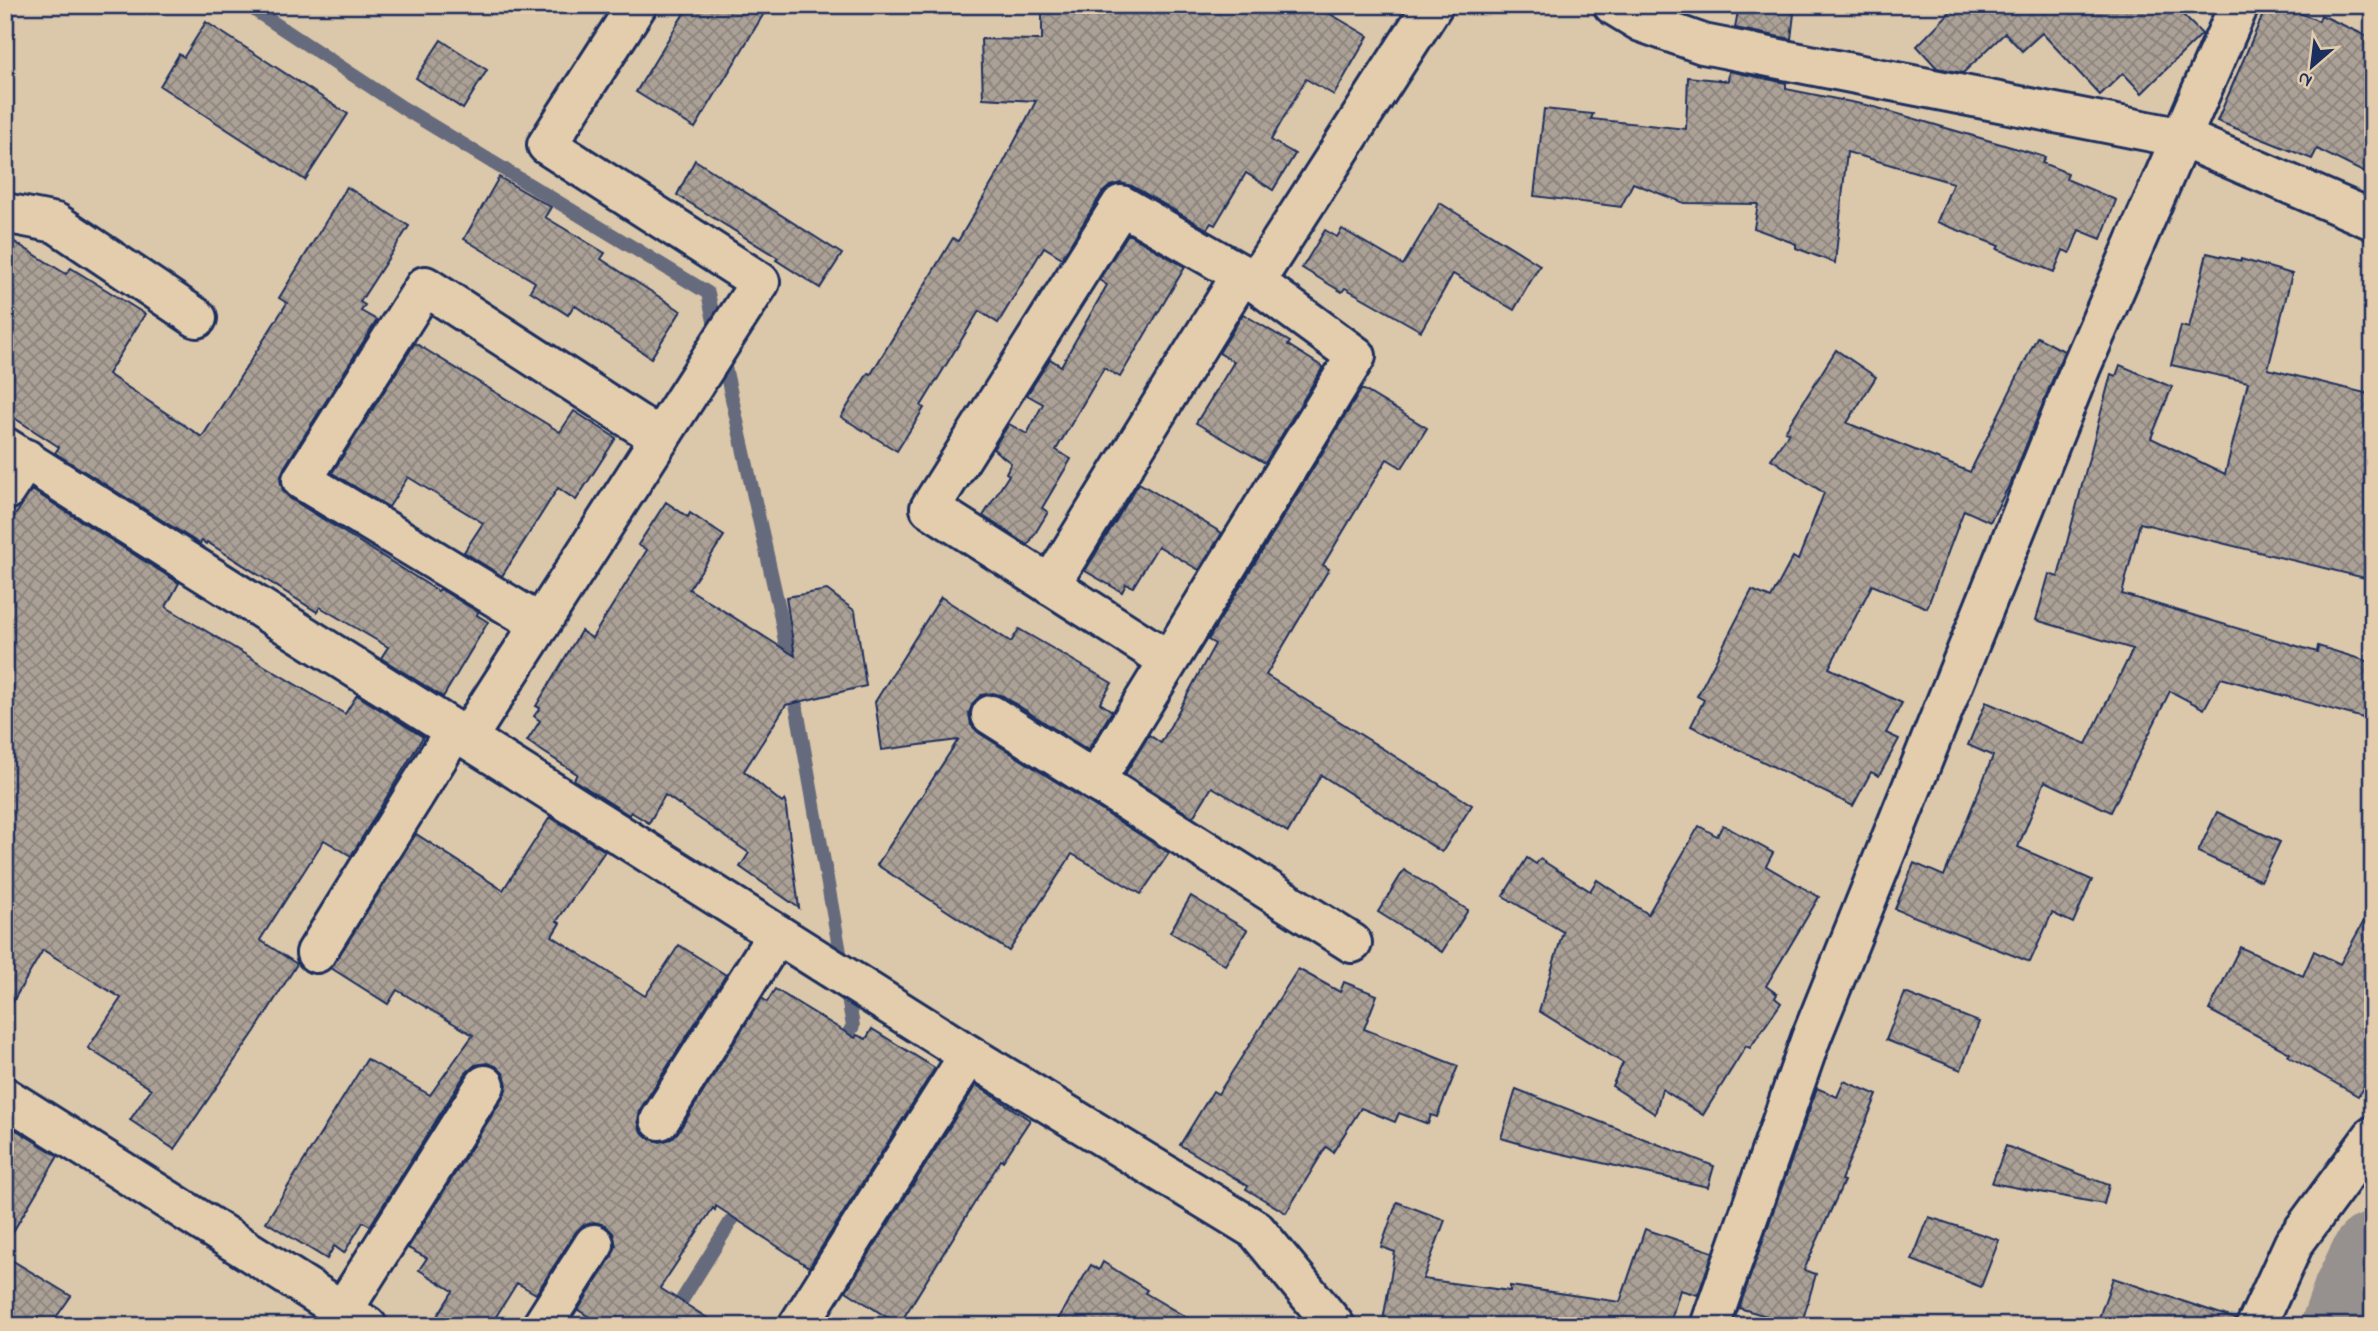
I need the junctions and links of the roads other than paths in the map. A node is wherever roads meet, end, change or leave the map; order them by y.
1 (637, 5) edge
2 (1433, 5) edge
3 (1613, 5) edge
4 (2239, 5) edge
5 (2183, 138) junction
6 (5, 213) edge
7 (2373, 220) edge
8 (1249, 278) junction
9 (197, 318) dead end
10 (660, 438) junction
11 (15, 453) edge
12 (5, 491) edge
13 (1050, 585) junction
14 (540, 624) junction
15 (1168, 660) junction
16 (991, 715) dead end
17 (461, 734) junction
18 (1095, 781) junction
19 (777, 934) junction
20 (1352, 943) dead end
21 (316, 953) dead end
22 (969, 1055) junction
23 (485, 1085) dead end
24 (5, 1097) edge
25 (660, 1120) dead end
26 (2373, 1136) edge
27 (594, 1244) dead end
28 (348, 1321) edge
29 (542, 1326) edge
30 (798, 1326) edge
31 (1335, 1326) edge
32 (1710, 1326) edge
33 (2256, 1326) edge

1 - 10 street
2 - 8 street
3 - 5 street
4 - 5 street
5 - 7 street
5 - 32 street
6 - 9 street
8 - 13 street
8 - 13 street
8 - 15 street
10 - 14 street
10 - 14 street
11 - 12 street
11 - 17 street
13 - 15 street
14 - 17 street
15 - 18 street
16 - 18 street
17 - 19 street
17 - 21 street
18 - 20 street
19 - 22 street
19 - 25 street
22 - 30 street
22 - 31 street
23 - 28 street
24 - 28 street
26 - 33 street
27 - 29 street

